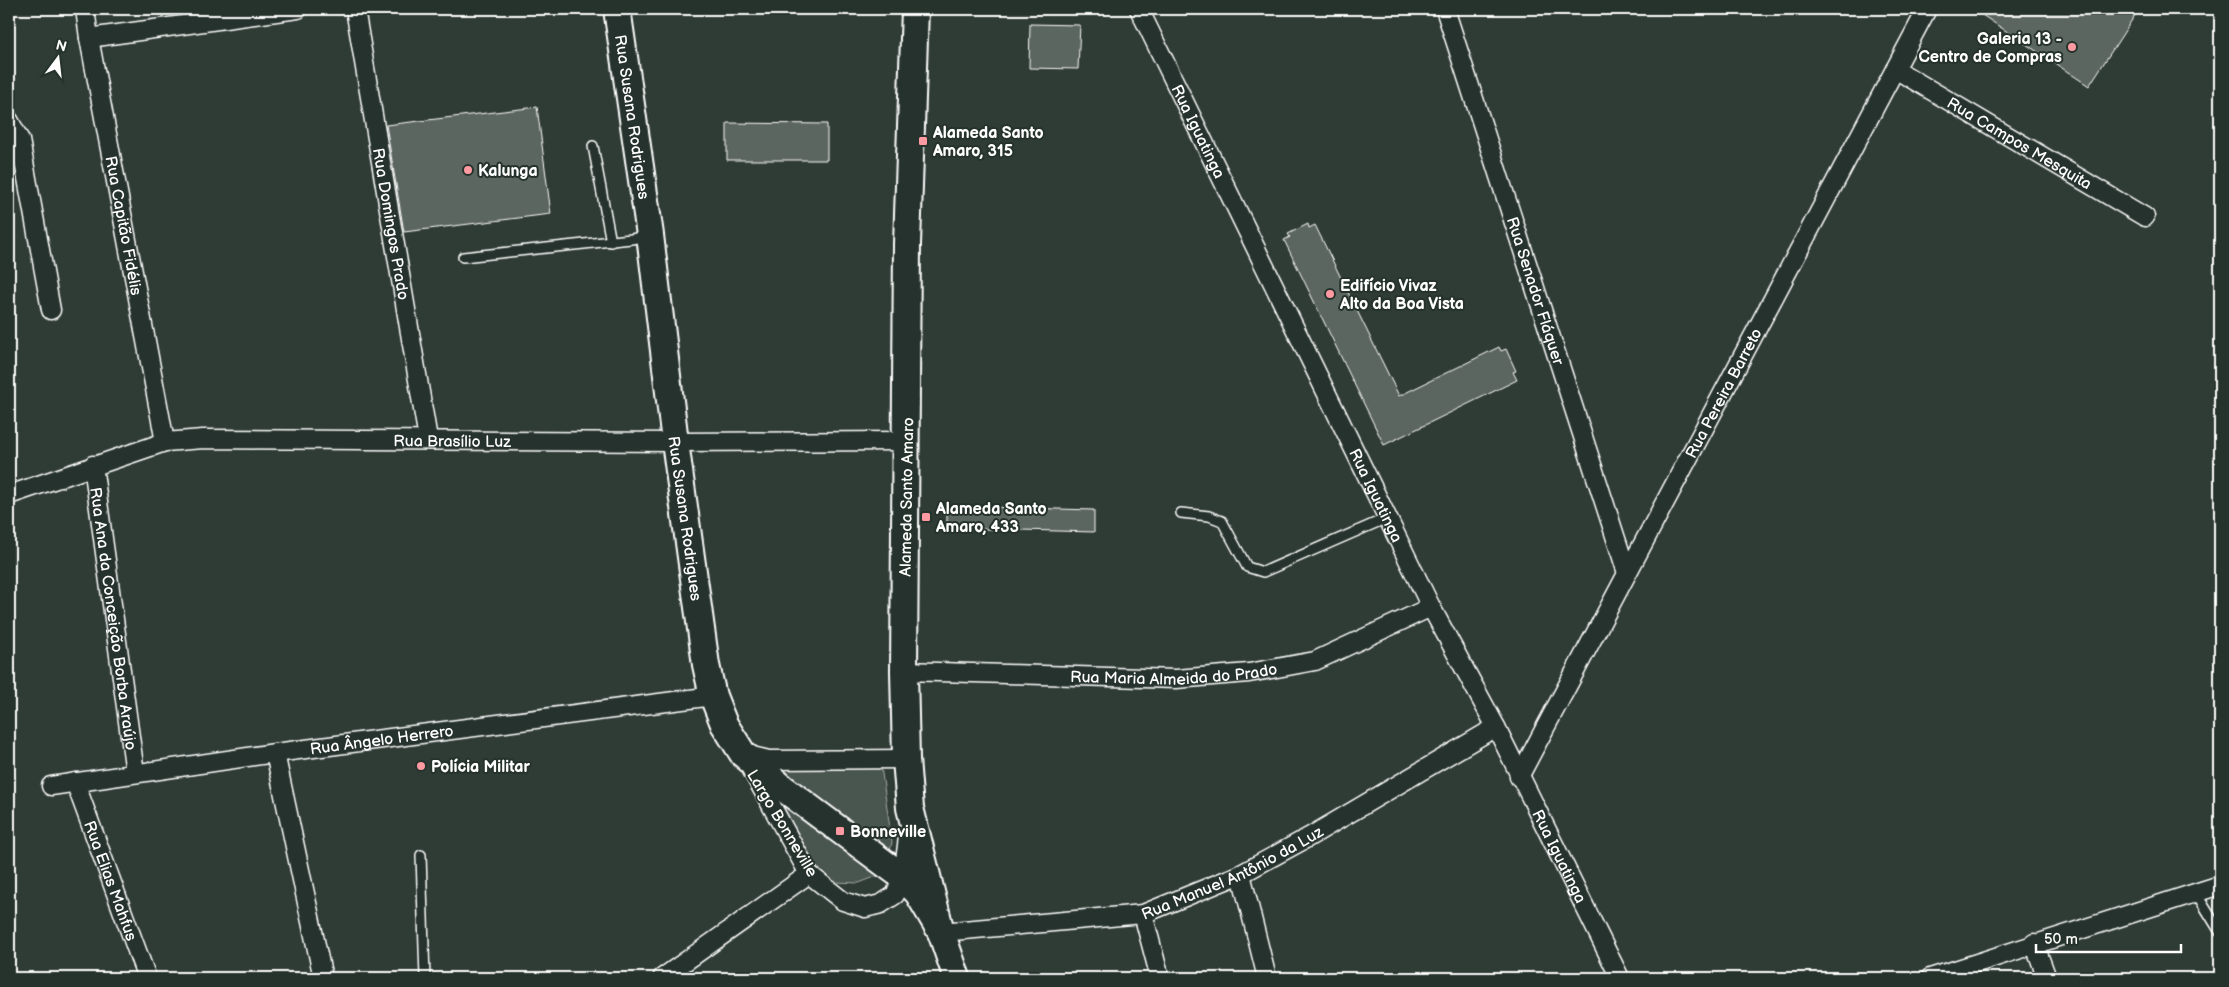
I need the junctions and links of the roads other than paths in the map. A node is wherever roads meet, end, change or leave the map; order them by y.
1 (85, 9) edge
2 (298, 9) edge
3 (355, 9) edge
4 (617, 9) edge
5 (916, 9) edge
6 (1139, 9) edge
7 (1445, 9) edge
8 (1927, 9) edge
9 (89, 38) junction
10 (1895, 69) junction
11 (9, 120) edge
12 (593, 146) dead end
13 (2145, 217) dead end
14 (650, 235) junction
15 (611, 242) junction
16 (463, 257) dead end
17 (51, 310) dead end
18 (428, 439) junction
19 (907, 441) junction
20 (165, 442) junction
21 (675, 442) junction
22 (93, 465) junction
23 (9, 495) edge
24 (1181, 513) dead end
25 (1387, 518) junction
26 (1627, 573) junction
27 (1431, 607) junction
28 (904, 671) junction
29 (713, 696) junction
30 (1496, 727) junction
31 (275, 753) junction
32 (743, 754) junction
33 (906, 759) junction
34 (135, 773) junction
35 (1520, 776) junction
36 (74, 782) junction
37 (51, 786) dead end
38 (910, 808) junction
39 (421, 855) dead end
40 (809, 874) junction
41 (1240, 874) junction
42 (904, 877) junction
43 (2220, 885) edge
44 (2196, 893) junction
45 (1143, 914) junction
46 (941, 932) junction
47 (2220, 932) edge
48 (2034, 943) junction
49 (147, 978) edge
50 (323, 978) edge
51 (425, 978) edge
52 (662, 978) edge
53 (957, 978) edge
54 (1160, 978) edge
55 (1267, 978) edge
56 (1620, 978) edge
57 (1930, 978) edge
58 (2047, 978) edge

1 - 9 street, Rua Capitão Fidélis
2 - 9 street
3 - 18 street, Rua Domingos Prado
4 - 14 main road, Rua Susana Rodrigues
5 - 19 main road, Alameda Santo Amaro
6 - 25 street, Rua Iguatinga
7 - 26 street, Rua Senador Fláquer
8 - 10 street, Rua Pereira Barreto
9 - 20 street, Rua Capitão Fidélis
10 - 13 street, Rua Campos Mesquita
10 - 26 street, Rua Pereira Barreto
11 - 17 street
12 - 15 lane
14 - 15 lane
14 - 21 main road, Rua Susana Rodrigues
15 - 16 lane
18 - 20 street, Rua Brasílio Luz
18 - 21 street, Rua Brasílio Luz
19 - 21 street, Rua Brasílio Luz
19 - 28 main road, Alameda Santo Amaro
20 - 22 street, Rua Brasílio Luz
21 - 29 main road, Rua Susana Rodrigues
22 - 23 street, Rua Brasílio Luz
22 - 34 street, Rua Ana da Conceição Borba Araújo
24 - 25 lane
25 - 27 street, Rua Iguatinga
26 - 35 street, Rua Pereira Barreto
27 - 28 street, Rua Maria Almeida do Prado
27 - 30 street, Rua Iguatinga
28 - 33 main road, Alameda Santo Amaro
29 - 31 street, Rua Ângelo Herrero
29 - 32 main road, Rua Susana Rodrigues
30 - 35 street, Rua Iguatinga
30 - 41 street, Rua Manuel Antônio da Luz
31 - 34 street, Rua Ângelo Herrero
31 - 50 street
32 - 33 street, Largo Bonneville
32 - 40 street, Largo Bonneville
32 - 42 main road, Rua Susana Rodrigues
33 - 38 main road, Alameda Santo Amaro
34 - 36 street, Rua Ângelo Herrero
35 - 56 street, Rua Iguatinga
36 - 37 street, Rua Ângelo Herrero
36 - 49 street, Rua Elias Mahfus
38 - 42 street, Largo Bonneville
38 - 46 main road, Alameda Santo Amaro
39 - 51 lane
40 - 42 street, Largo Bonneville
40 - 52 street
41 - 45 street, Rua Manuel Antônio da Luz
41 - 55 street
42 - 46 main road, Rua Susana Rodrigues
43 - 44 street
44 - 47 lane
44 - 48 street
45 - 46 street, Rua Manuel Antônio da Luz
45 - 54 street
46 - 53 main road, Alameda Santo Amaro
48 - 57 street
48 - 58 street

